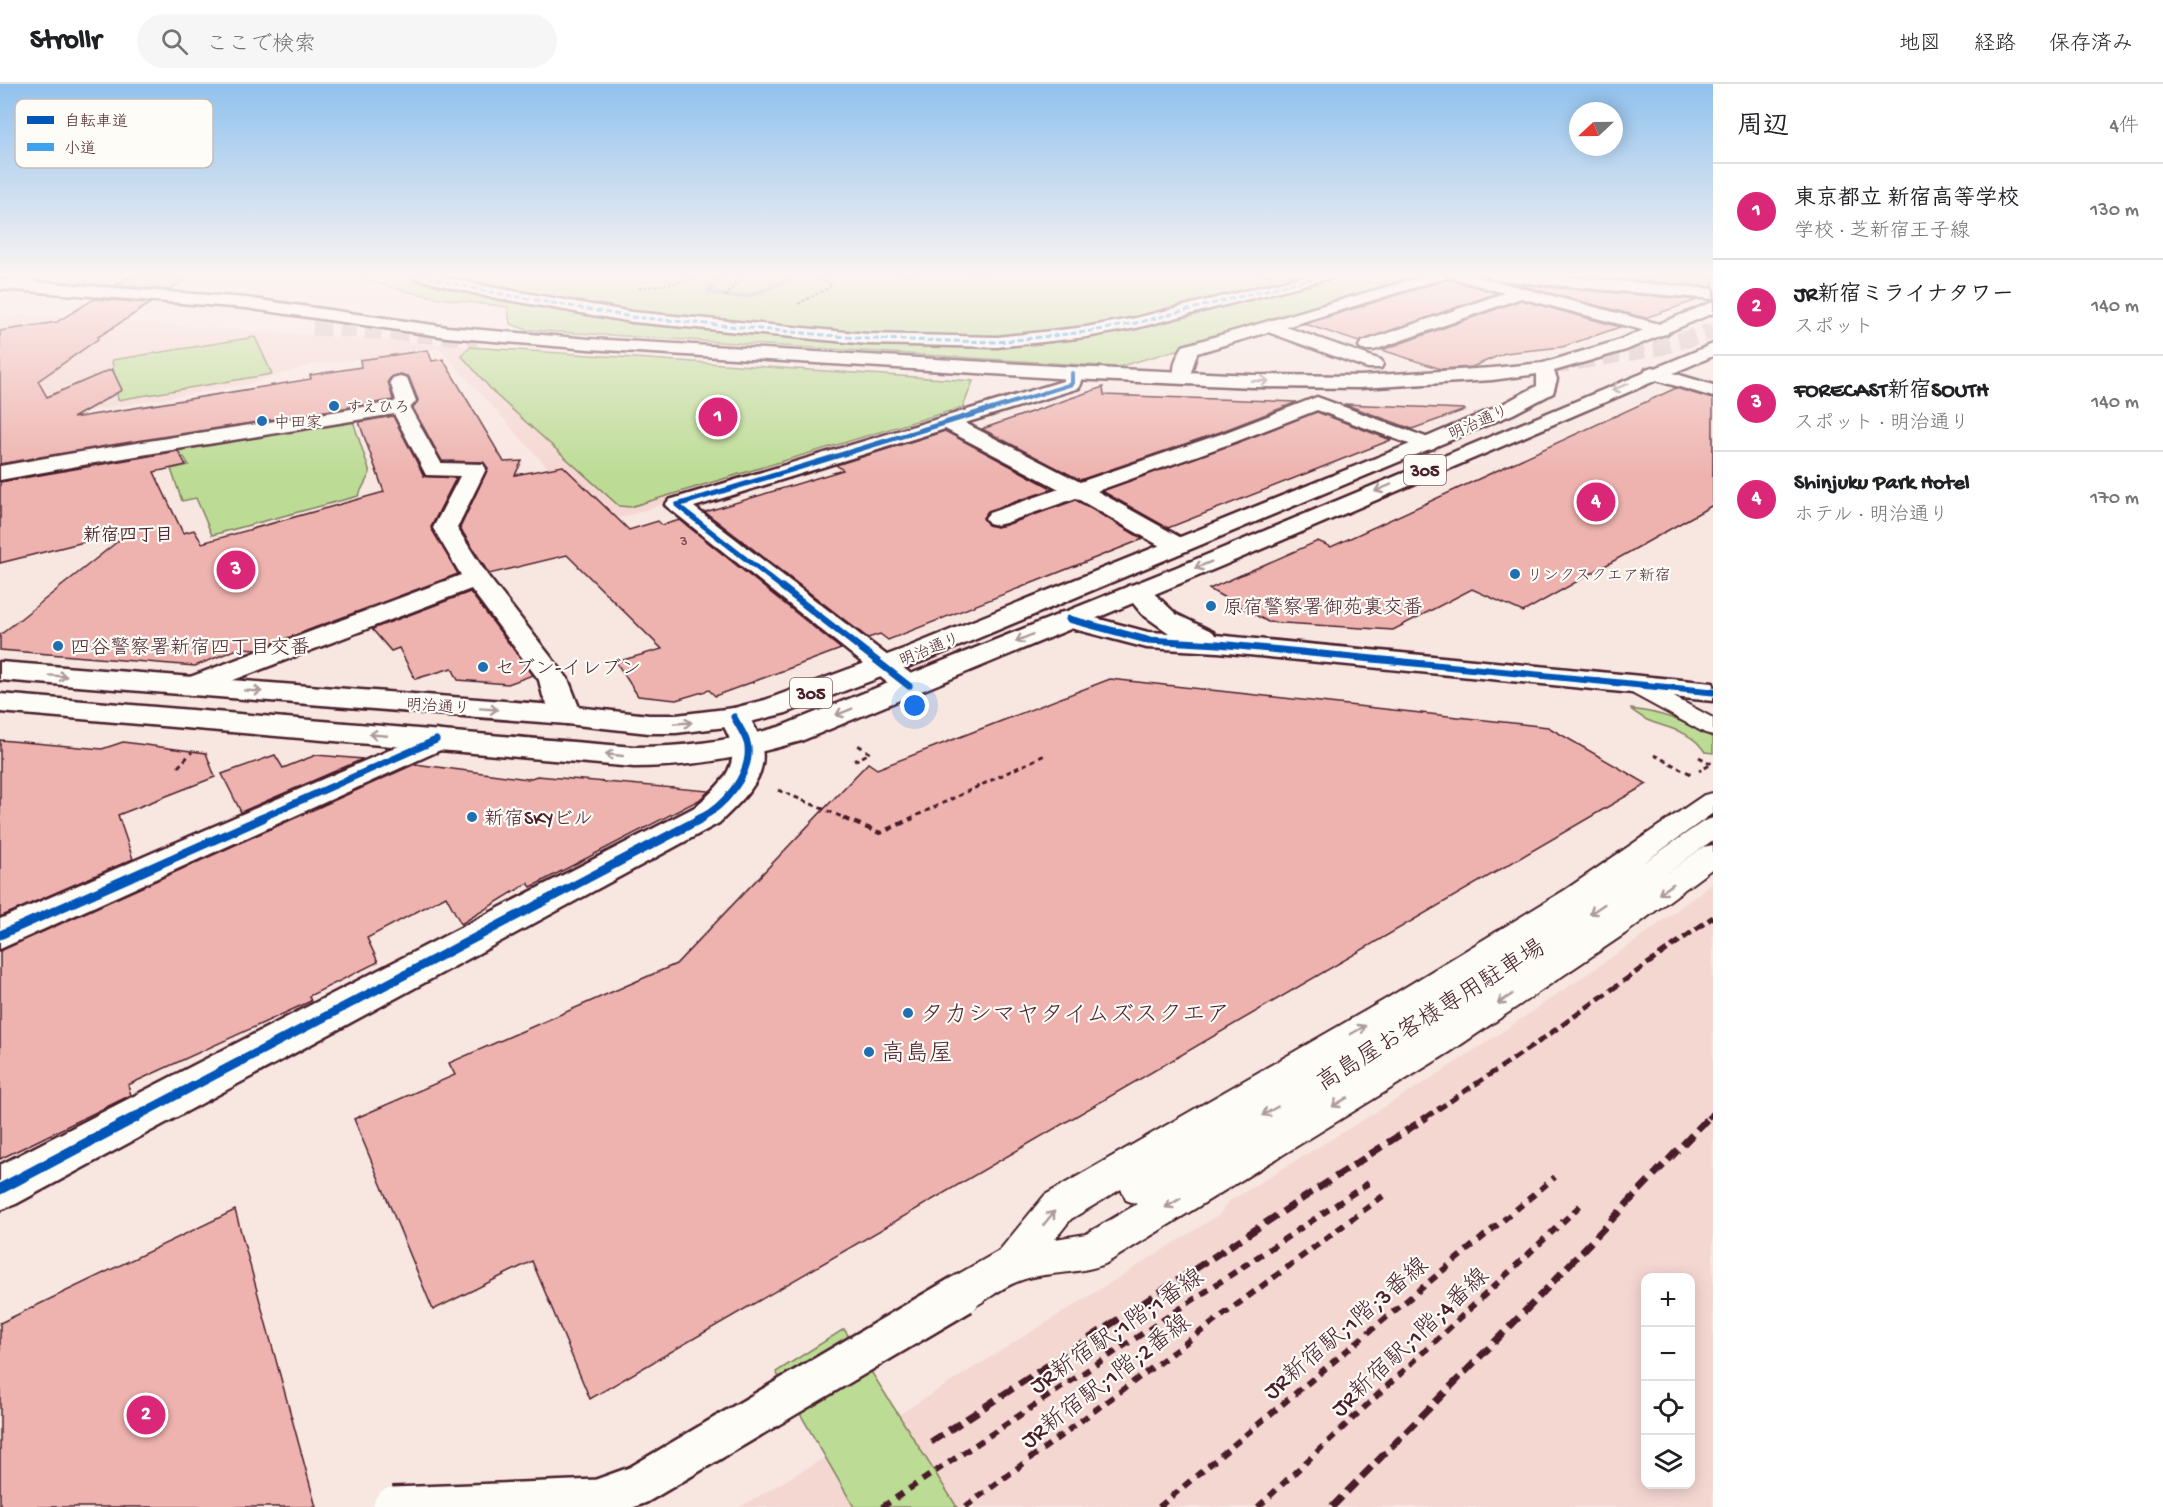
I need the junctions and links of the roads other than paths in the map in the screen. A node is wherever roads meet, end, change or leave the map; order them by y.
1 (558, 341) edge
2 (962, 341) edge
3 (1003, 341) edge
4 (1217, 341) edge
5 (1311, 341) edge
6 (1381, 341) edge
7 (1629, 341) edge
8 (1368, 346) dead end
9 (1713, 349) edge
10 (1374, 364) dead end
11 (1544, 368) junction
12 (1653, 373) junction
13 (1072, 374) junction
14 (1184, 379) junction
15 (400, 382) dead end
16 (1713, 391) edge
17 (400, 407) junction
18 (948, 423) junction
19 (1427, 444) junction
20 (0, 473) edge
21 (1078, 490) junction
22 (997, 518) dead end
23 (1176, 545) junction
24 (476, 578) junction
25 (1137, 592) junction
26 (1069, 620) junction
27 (1218, 644) junction
28 (883, 666) junction
29 (0, 671) edge
30 (1634, 685) junction
31 (192, 686) junction
32 (909, 686) junction
33 (1713, 692) edge
34 (0, 703) edge
35 (567, 715) junction
36 (1713, 728) edge
37 (741, 732) junction
38 (436, 740) junction
39 (1713, 801) edge
40 (1713, 827) edge
41 (1713, 854) edge
42 (0, 935) edge
43 (1139, 1188) dead end
44 (0, 1189) edge
45 (1012, 1264) junction
46 (393, 1507) edge

1 - 13 street
2 - 3 street
4 - 14 street
5 - 10 street
6 - 8 street
7 - 11 street
9 - 12 street, 明治通り / 305
14 -> 11 street
11 - 19 street, 明治通り / 305
12 - 16 street
12 -> 25 street, 明治通り / 305
13 - 14 street
13 - 18 street
15 - 17 street
17 - 20 street
17 - 24 street
18 - 21 street
18 - 28 street
19 - 21 street
19 - 23 street, 明治通り / 305
21 - 22 street
21 - 23 street
23 - 28 street, 明治通り / 305
24 - 31 street
24 - 35 street
25 - 26 street, 明治通り / 305
25 - 27 street
26 - 27 street
26 -> 32 street, 明治通り / 305
27 - 30 street
28 - 32 street
28 - 37 street, 明治通り / 305
29 -> 31 street, 明治通り / 305
30 - 33 street
30 - 36 lane
31 -> 35 street, 明治通り / 305
32 -> 37 street, 明治通り / 305
38 -> 34 street, 明治通り / 305
35 -> 37 street, 明治通り / 305
37 -> 38 street, 明治通り / 305
37 - 44 street
38 - 42 street
45 -> 39 lane
40 -> 43 lane, 高島屋お客様専用駐車場
41 -> 45 lane
45 - 46 lane, bridge

